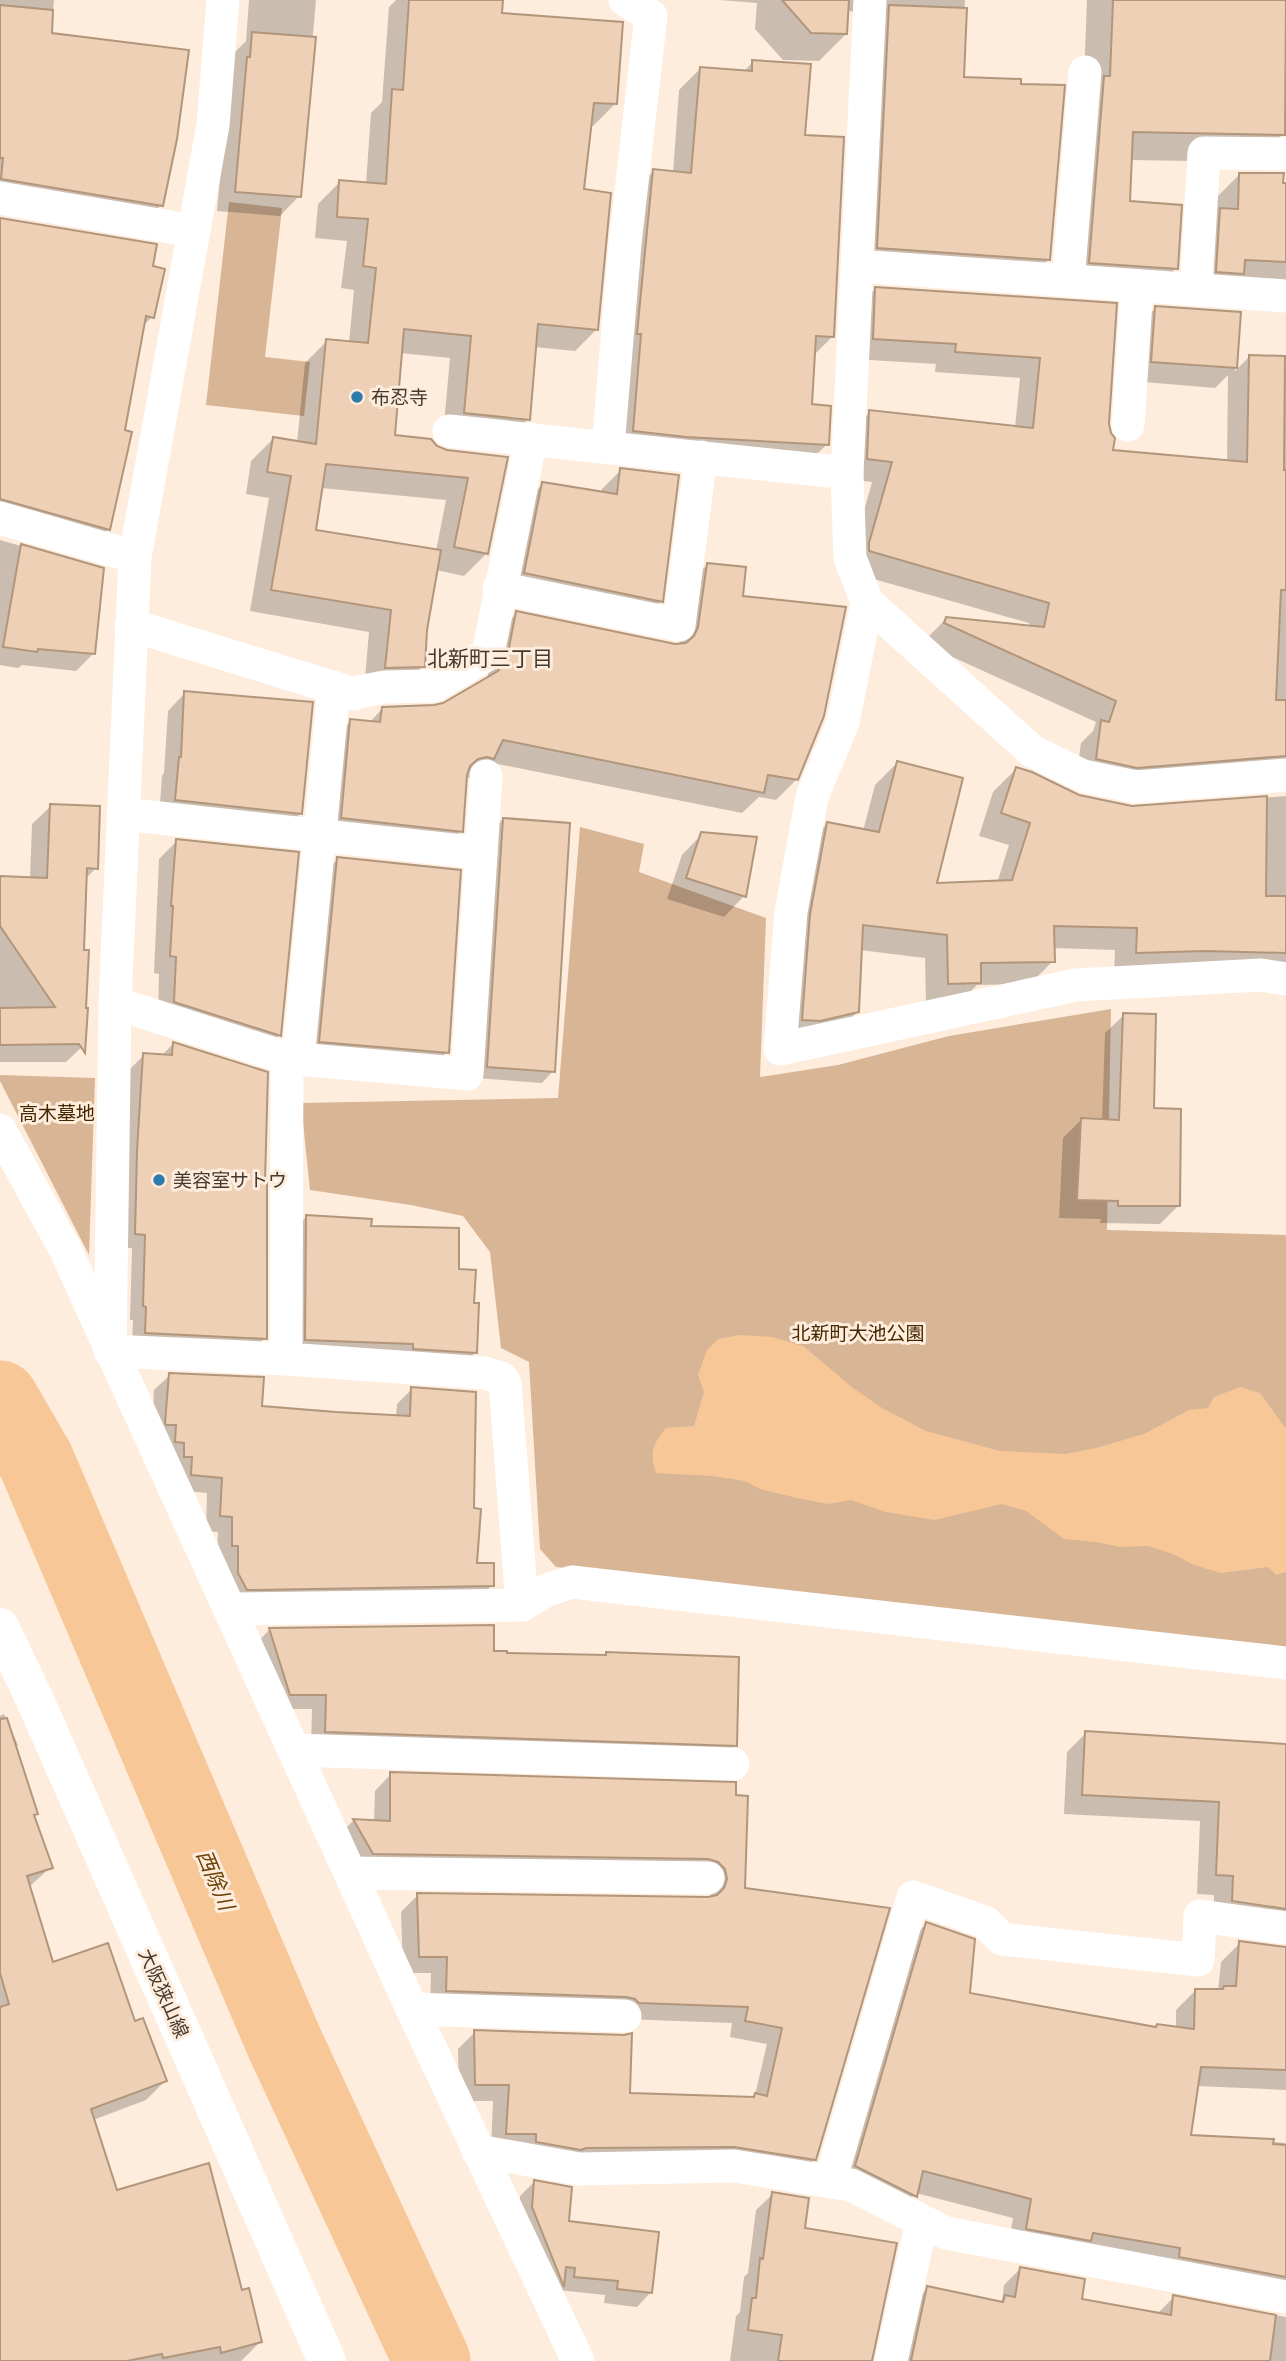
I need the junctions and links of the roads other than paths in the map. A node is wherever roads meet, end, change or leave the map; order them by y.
1 (223, 0) edge
2 (625, 0) edge
3 (870, 0) edge
4 (1085, 72) dead end
5 (1286, 153) edge
6 (0, 198) edge
7 (194, 231) junction
8 (857, 266) junction
9 (1068, 281) junction
10 (1137, 286) junction
11 (1196, 290) junction
12 (1286, 296) edge
13 (1128, 425) dead end
14 (449, 431) dead end
15 (531, 439) junction
16 (608, 447) junction
17 (701, 457) junction
18 (847, 473) junction
19 (0, 518) edge
20 (135, 557) junction
21 (499, 588) junction
22 (867, 602) junction
23 (131, 625) junction
24 (355, 694) junction
25 (1286, 775) edge
26 (486, 776) dead end
27 (123, 814) junction
28 (320, 835) junction
29 (481, 853) junction
30 (1286, 979) edge
31 (115, 1003) junction
32 (293, 1059) junction
33 (0, 1130) edge
34 (110, 1351) junction
35 (286, 1359) junction
36 (522, 1605) junction
37 (230, 1609) junction
38 (0, 1626) edge
39 (1286, 1663) edge
40 (295, 1750) junction
41 (733, 1764) dead end
42 (350, 1873) junction
43 (708, 1878) dead end
44 (1286, 1928) edge
45 (412, 2009) junction
46 (625, 2015) dead end
47 (478, 2151) junction
48 (830, 2182) junction
49 (922, 2221) junction
50 (1286, 2297) edge
51 (327, 2361) edge
52 (578, 2361) edge
53 (891, 2361) edge

1 - 7 street
2 - 16 street
3 - 8 street
4 - 9 street
5 - 11 street
6 - 7 street
7 - 20 street
8 - 9 street
8 - 18 street
9 - 10 street
10 - 11 street
10 - 13 street
11 - 12 street
14 - 15 street
15 - 16 street
15 - 21 street
16 - 17 street
17 - 18 street
17 - 21 street
18 - 22 street
19 - 20 street
20 - 23 street
21 - 24 street
22 - 25 street
22 - 30 street
23 - 24 street
23 - 27 street
24 - 28 street
26 - 29 street
27 - 28 street
27 - 31 street
28 - 29 street
28 - 32 street
29 - 32 street
31 - 32 street
31 - 34 street
32 - 35 street
33 - 34 street
34 - 35 street
34 - 37 street
35 - 36 street
36 - 37 street
36 - 39 street
37 - 40 street
38 - 51 main road, 大阪狭山線
40 - 41 street
40 - 42 street
42 - 43 street
42 - 45 street
44 - 48 street
45 - 46 street
45 - 47 street
47 - 48 street
47 - 52 street
48 - 49 street
49 - 50 street
49 - 53 street

